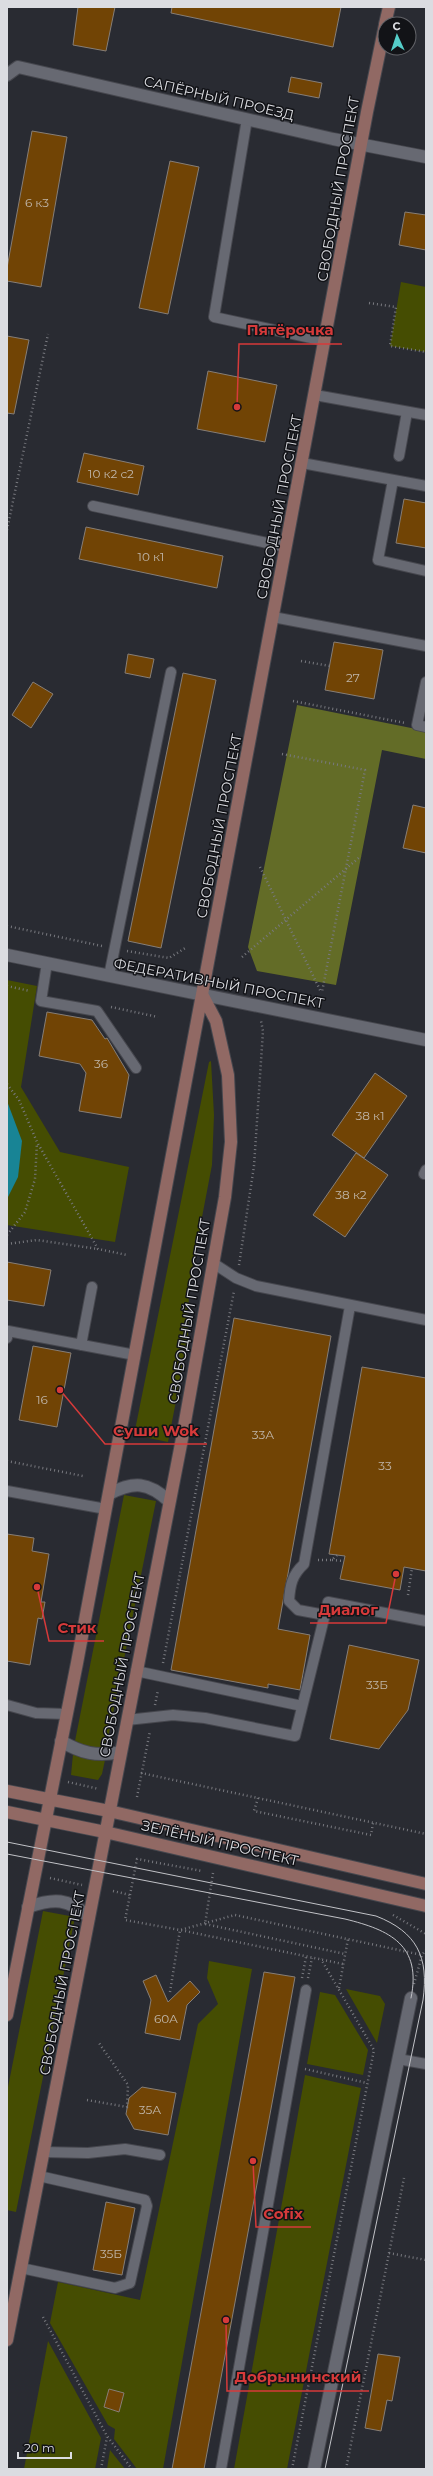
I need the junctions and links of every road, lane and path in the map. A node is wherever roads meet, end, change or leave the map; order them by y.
1 (379, 56) edge
2 (7, 75) edge
3 (247, 120) junction
4 (361, 145) junction
5 (426, 157) edge
6 (369, 303) dead end
7 (48, 334) dead end
8 (325, 341) junction
9 (426, 352) edge
10 (315, 395) junction
11 (408, 412) junction
12 (426, 415) edge
13 (399, 456) dead end
14 (302, 463) junction
15 (393, 480) junction
16 (426, 486) edge
17 (93, 506) dead end
18 (7, 530) edge
19 (286, 547) junction
20 (426, 571) edge
21 (273, 617) junction
22 (426, 646) edge
23 (301, 661) dead end
24 (330, 666) dead end
25 (171, 672) dead end
26 (426, 682) edge
27 (293, 701) dead end
28 (422, 726) edge
29 (282, 754) dead end
30 (361, 856) dead end
31 (260, 867) dead end
32 (347, 868) junction
33 (286, 920) junction
34 (7, 926) edge
35 (187, 947) dead end
36 (115, 948) junction
37 (7, 955) edge
38 (242, 957) dead end
39 (48, 964) junction
40 (109, 976) junction
41 (203, 996) junction
42 (261, 1020) dead end
43 (426, 1040) edge
44 (136, 1068) dead end
45 (7, 1084) edge
46 (37, 1142) junction
47 (7, 1235) edge
48 (7, 1244) edge
49 (98, 1249) junction
50 (127, 1255) dead end
51 (213, 1263) junction
52 (236, 1278) junction
53 (92, 1287) dead end
54 (350, 1306) junction
55 (426, 1320) edge
56 (7, 1338) edge
57 (81, 1345) junction
58 (135, 1355) junction
59 (7, 1461) edge
60 (83, 1476) dead end
61 (7, 1491) edge
62 (109, 1494) junction
63 (169, 1501) junction
64 (106, 1509) junction
65 (337, 1555) dead end
66 (332, 1560) junction
67 (344, 1561) dead end
68 (304, 1564) junction
69 (412, 1568) dead end
70 (408, 1595) dead end
71 (325, 1615) junction
72 (426, 1621) edge
73 (136, 1671) junction
74 (160, 1676) junction
75 (7, 1704) edge
76 (302, 1706) junction
77 (66, 1714) junction
78 (152, 1717) junction
79 (127, 1720) junction
80 (61, 1741) junction
81 (120, 1752) junction
82 (141, 1773) junction
83 (68, 1782) dead end
84 (101, 1789) dead end
85 (7, 1791) edge
86 (137, 1797) dead end
87 (258, 1798) junction
88 (50, 1800) junction
89 (109, 1811) junction
90 (7, 1812) edge
91 (45, 1820) junction
92 (373, 1823) junction
93 (105, 1832) junction
94 (426, 1834) edge
95 (213, 1873) junction
96 (219, 1875) dead end
97 (50, 1878) dead end
98 (426, 1884) edge
99 (82, 1885) dead end
100 (113, 1891) dead end
101 (130, 1895) junction
102 (426, 1906) edge
103 (28, 1907) junction
104 (386, 1912) dead end
105 (89, 1917) junction
106 (205, 1924) junction
107 (180, 1930) junction
108 (426, 1934) edge
109 (348, 1939) junction
110 (426, 1950) edge
111 (345, 1954) junction
112 (422, 1955) junction
113 (312, 1958) junction
114 (321, 1959) junction
115 (343, 1964) junction
116 (339, 1989) junction
117 (306, 1990) joint
118 (170, 1992) dead end
119 (411, 1998) joint
120 (7, 2015) edge
121 (99, 2043) dead end
122 (398, 2059) junction
123 (426, 2064) edge
124 (292, 2066) junction
125 (367, 2083) junction
126 (87, 2100) dead end
127 (44, 2152) junction
128 (160, 2156) dead end
129 (39, 2176) junction
130 (404, 2178) dead end
131 (389, 2253) junction
132 (426, 2260) edge
133 (21, 2268) junction
134 (43, 2317) dead end
135 (7, 2340) edge
136 (107, 2436) junction
137 (101, 2469) edge
138 (132, 2469) edge
139 (220, 2469) edge
140 (292, 2469) edge
141 (314, 2469) edge
142 (346, 2469) edge

1 - 4 main road, СВОБОДНЫЙ ПРОСПЕКТ
2 - 3 street, САПЁРНЫЙ ПРОЕЗД
3 - 4 street, САПЁРНЫЙ ПРОЕЗД
3 - 8 lane
4 - 5 street, САПЁРНЫЙ ПРОЕЗД
4 - 8 main road, СВОБОДНЫЙ ПРОСПЕКТ
6 - 9 path
7 - 18 path
8 - 10 main road, СВОБОДНЫЙ ПРОСПЕКТ
10 - 11 lane
10 - 14 main road, СВОБОДНЫЙ ПРОСПЕКТ
11 - 12 lane
11 - 13 lane
14 - 15 lane
14 - 19 main road, СВОБОДНЫЙ ПРОСПЕКТ
15 - 16 lane
15 - 20 lane
17 - 19 lane
19 - 21 main road, СВОБОДНЫЙ ПРОСПЕКТ
21 - 22 lane
21 - 41 main road, СВОБОДНЫЙ ПРОСПЕКТ
23 - 24 path
25 - 36 lane
26 - 28 lane
27 - 28 path
29 - 32 path
30 - 32 path
31 - 33 path
32 - 33 path
32 - 33 path
33 - 38 path
34 - 36 path
35 - 36 path
36 - 40 lane
37 - 39 street, ФЕДЕРАТИВНЫЙ ПРОСПЕКТ
39 - 40 street, ФЕДЕРАТИВНЫЙ ПРОСПЕКТ
39 - 44 lane
40 - 41 street, ФЕДЕРАТИВНЫЙ ПРОСПЕКТ
41 - 43 street, ФЕДЕРАТИВНЫЙ ПРОСПЕКТ
41 - 51 main road, СВОБОДНЫЙ ПРОСПЕКТ
41 - 58 main road, СВОБОДНЫЙ ПРОСПЕКТ
42 - 52 path
45 - 46 path
46 - 47 path
46 - 49 path
48 - 49 path
49 - 50 path
51 - 52 lane
51 - 63 main road, СВОБОДНЫЙ ПРОСПЕКТ
52 - 54 lane
52 - 74 path
53 - 57 lane
54 - 55 lane
54 - 68 lane
56 - 57 lane
57 - 58 lane
58 - 62 main road, СВОБОДНЫЙ ПРОСПЕКТ
59 - 60 path
61 - 64 lane
62 - 63 street
62 - 64 main road, СВОБОДНЫЙ ПРОСПЕКТ
63 - 73 main road, СВОБОДНЫЙ ПРОСПЕКТ
64 - 77 main road, СВОБОДНЫЙ ПРОСПЕКТ
65 - 66 path
66 - 67 path
66 - 68 path
68 - 71 lane
69 - 70 path
71 - 72 lane
71 - 76 lane
73 - 74 lane
73 - 79 main road, СВОБОДНЫЙ ПРОСПЕКТ
74 - 76 lane
74 - 78 path
75 - 77 lane
76 - 78 lane
77 - 80 main road, СВОБОДНЫЙ ПРОСПЕКТ
78 - 79 lane
78 - 82 path
79 - 81 main road, СВОБОДНЫЙ ПРОСПЕКТ
80 - 81 street
80 - 88 main road, СВОБОДНЫЙ ПРОСПЕКТ
81 - 89 main road, СВОБОДНЫЙ ПРОСПЕКТ
82 - 86 path
82 - 87 path
83 - 84 path
85 - 88 main road, ЗЕЛЁНЫЙ ПРОСПЕКТ
87 - 92 path
87 - 92 path
88 - 89 main road, ЗЕЛЁНЫЙ ПРОСПЕКТ
88 - 91 main road, СВОБОДНЫЙ ПРОСПЕКТ
89 - 93 main road, СВОБОДНЫЙ ПРОСПЕКТ
89 - 98 main road, ЗЕЛЁНЫЙ ПРОСПЕКТ
90 - 91 main road, ЗЕЛЁНЫЙ ПРОСПЕКТ
91 - 93 main road, ЗЕЛЁНЫЙ ПРОСПЕКТ
91 - 103 main road, СВОБОДНЫЙ ПРОСПЕКТ
92 - 94 path
93 - 102 main road, ЗЕЛЁНЫЙ ПРОСПЕКТ
93 - 105 main road, СВОБОДНЫЙ ПРОСПЕКТ
95 - 96 path
95 - 101 path
95 - 106 path
97 - 99 path
100 - 101 path
101 - 107 path
103 - 105 street
103 - 120 main road, СВОБОДНЫЙ ПРОСПЕКТ
104 - 108 path
105 - 127 main road, СВОБОДНЫЙ ПРОСПЕКТ
106 - 107 path
106 - 109 path
106 - 111 path
107 - 113 path
107 - 118 path
109 - 111 path
109 - 112 path
110 - 112 path
111 - 115 path
112 - 119 path
113 - 114 path
113 - 117 path
114 - 115 path
114 - 116 path
115 - 116 path
116 - 125 path
117 - 124 lane
119 - 122 street
121 - 126 path
122 - 123 lane
122 - 141 street
124 - 125 path
124 - 139 lane
125 - 140 path
127 - 128 lane
127 - 129 main road, СВОБОДНЫЙ ПРОСПЕКТ
129 - 133 main road, СВОБОДНЫЙ ПРОСПЕКТ
129 - 133 lane
130 - 131 path
131 - 132 path
131 - 142 path
133 - 135 main road, СВОБОДНЫЙ ПРОСПЕКТ
134 - 136 path
136 - 137 path
136 - 138 path

